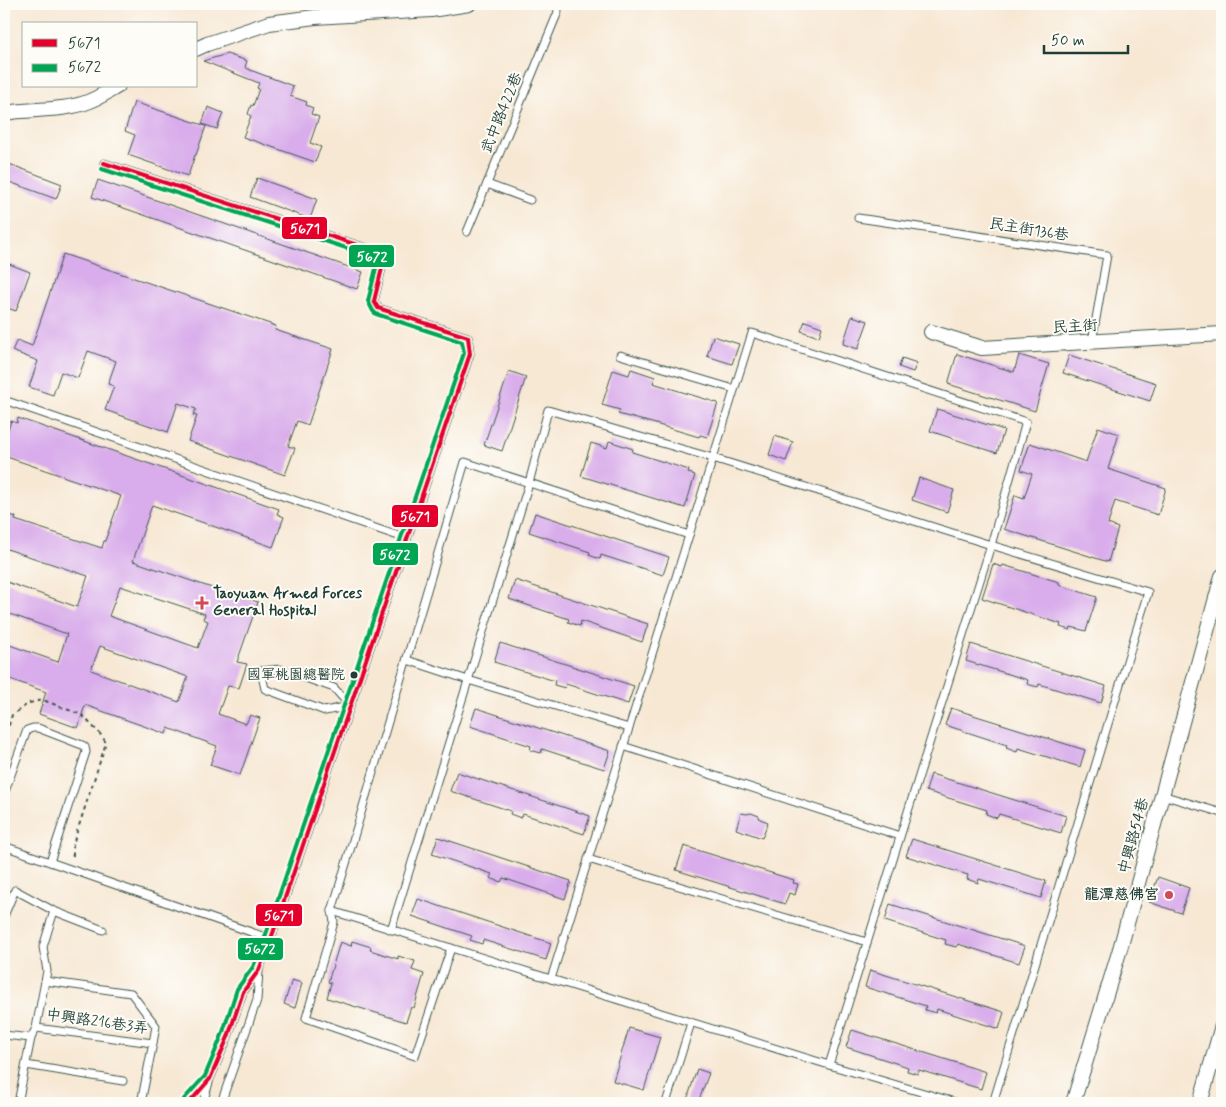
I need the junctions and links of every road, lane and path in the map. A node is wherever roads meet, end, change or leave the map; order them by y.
1 (469, 4) edge
2 (557, 4) edge
3 (198, 48) edge
4 (114, 88) edge
5 (4, 113) edge
6 (104, 163) dead end
7 (487, 184) junction
8 (530, 200) dead end
9 (858, 218) dead end
10 (467, 232) dead end
11 (931, 332) dead end
12 (1222, 334) edge
13 (1092, 342) junction
14 (620, 355) dead end
15 (734, 389) junction
16 (4, 400) edge
17 (713, 458) junction
18 (530, 483) junction
19 (689, 534) junction
20 (407, 539) junction
21 (991, 545) junction
22 (1222, 576) edge
23 (406, 660) junction
24 (468, 680) junction
25 (43, 700) dead end
26 (350, 706) junction
27 (628, 728) junction
28 (4, 741) edge
29 (623, 746) junction
30 (4, 794) edge
31 (1162, 795) junction
32 (1222, 813) edge
33 (900, 836) junction
34 (4, 846) edge
35 (588, 858) junction
36 (50, 862) junction
37 (54, 911) junction
38 (332, 911) junction
39 (4, 916) edge
40 (103, 930) dead end
41 (391, 930) junction
42 (271, 939) junction
43 (867, 942) junction
44 (451, 948) junction
45 (259, 970) junction
46 (551, 979) junction
47 (45, 980) junction
48 (691, 1022) junction
49 (1222, 1026) edge
50 (36, 1028) junction
51 (4, 1035) edge
52 (31, 1038) junction
53 (153, 1043) junction
54 (26, 1065) junction
55 (829, 1066) junction
56 (210, 1079) junction
57 (123, 1081) dead end
58 (18, 1103) edge
59 (141, 1103) edge
60 (189, 1103) edge
61 (203, 1103) edge
62 (221, 1103) edge
63 (666, 1103) edge
64 (958, 1103) edge
65 (994, 1103) edge
66 (1073, 1103) edge
67 (1200, 1103) edge

1 - 3 street
2 - 7 lane, 武中路422巷
4 - 5 street
6 - 20 lane
7 - 8 lane
7 - 10 lane, 武中路422巷
9 - 13 lane, 民主街136巷
11 - 13 street, 民主街
12 - 13 street, 民主街
14 - 15 lane
15 - 17 lane
15 - 21 lane
16 - 20 lane
17 - 18 lane
17 - 19 lane
17 - 21 lane
18 - 19 lane
18 - 23 lane
18 - 24 lane
19 - 27 lane
20 - 26 lane
21 - 33 lane
21 - 65 lane
22 - 31 street, 中興路54巷
23 - 24 lane
23 - 38 lane
24 - 27 lane
24 - 41 lane
25 - 28 path
26 - 26 lane
26 - 42 lane
27 - 29 lane
29 - 33 lane
29 - 35 lane
30 - 36 lane
31 - 32 lane
31 - 66 street, 中興路54巷
33 - 43 lane
34 - 36 lane
35 - 43 lane
35 - 46 lane
36 - 42 lane
37 - 39 lane
37 - 40 lane
37 - 47 lane
38 - 41 lane
38 - 44 lane
41 - 44 lane
42 - 45 lane
43 - 55 lane
44 - 46 lane
45 - 56 lane
45 - 62 lane
46 - 48 lane
47 - 50 lane
47 - 53 lane
48 - 55 lane
48 - 63 lane
49 - 67 street
50 - 52 lane
50 - 53 lane, 中興路216巷3弄
51 - 52 lane
52 - 54 lane
53 - 59 lane, 中興路216巷3弄
54 - 57 lane
54 - 58 lane
55 - 64 lane
56 - 60 lane
56 - 61 lane

